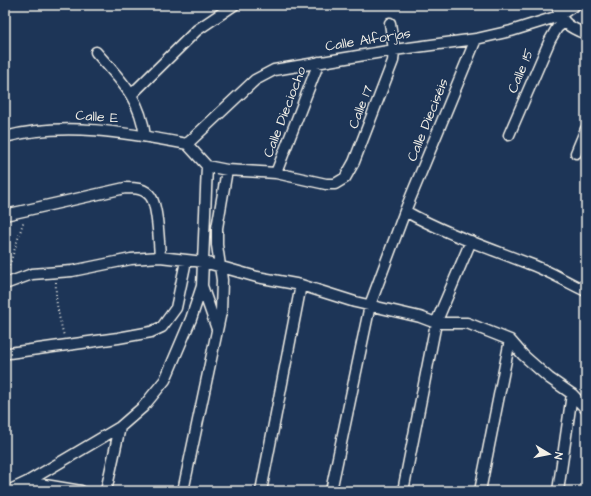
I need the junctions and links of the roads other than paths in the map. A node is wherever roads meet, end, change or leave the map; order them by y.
1 (234, 5) edge
2 (557, 5) edge
3 (575, 5) edge
4 (561, 19) junction
5 (390, 23) dead end
6 (586, 34) edge
7 (476, 39) junction
8 (394, 50) junction
9 (96, 52) dead end
10 (319, 62) junction
11 (132, 94) junction
12 (586, 129) edge
13 (508, 135) dead end
14 (145, 136) junction
15 (5, 137) edge
16 (187, 144) junction
17 (576, 153) dead end
18 (207, 166) junction
19 (227, 170) junction
20 (276, 173) junction
21 (405, 211) junction
22 (5, 215) edge
23 (471, 241) junction
24 (160, 257) junction
25 (186, 261) junction
26 (204, 262) junction
27 (219, 266) junction
28 (5, 284) edge
29 (301, 285) junction
30 (202, 286) junction
31 (586, 290) edge
32 (370, 305) junction
33 (436, 323) junction
34 (217, 331) junction
35 (510, 340) junction
36 (9, 353) road end
37 (572, 394) junction
38 (586, 409) edge
39 (120, 427) junction
40 (26, 487) edge
41 (8, 491) edge
42 (81, 491) edge
43 (106, 491) edge
44 (183, 491) edge
45 (261, 491) edge
46 (331, 491) edge
47 (403, 491) edge
48 (480, 491) edge
49 (558, 491) edge

1 - 11 street
2 - 4 street
3 - 4 street, Calle Alforjas
4 - 6 street
4 - 7 street, Calle Alforjas
4 - 13 street, Calle 15
5 - 8 street, Calle 17
7 - 8 street, Calle Alforjas
7 - 21 street, Calle Dieciséis
8 - 10 street, Calle Alforjas
8 - 20 street, Calle 17
9 - 11 street
10 - 16 street, Calle Alforjas
10 - 20 street, Calle Dieciocho
11 - 14 street
12 - 17 street
14 - 15 street, Calle E
14 - 16 street, Calle E
16 - 18 street
18 - 19 street
18 - 26 street
19 - 20 street
19 - 27 street
21 - 23 street
21 - 32 street, Calle Dieciséis
22 - 24 street
23 - 31 street
23 - 33 street
24 - 25 street
24 - 28 street
25 - 26 street
25 - 36 street
26 - 27 street
26 - 30 street
27 - 29 street
27 - 34 street
29 - 32 street
29 - 45 street
30 - 34 street
30 - 39 street
32 - 33 street
32 - 46 street, Calle Dieciséis
33 - 35 street
33 - 47 street
34 - 44 street
35 - 37 street
35 - 48 street
37 - 38 street
37 - 49 street
39 - 40 street
39 - 43 street
40 - 41 street
40 - 42 street

